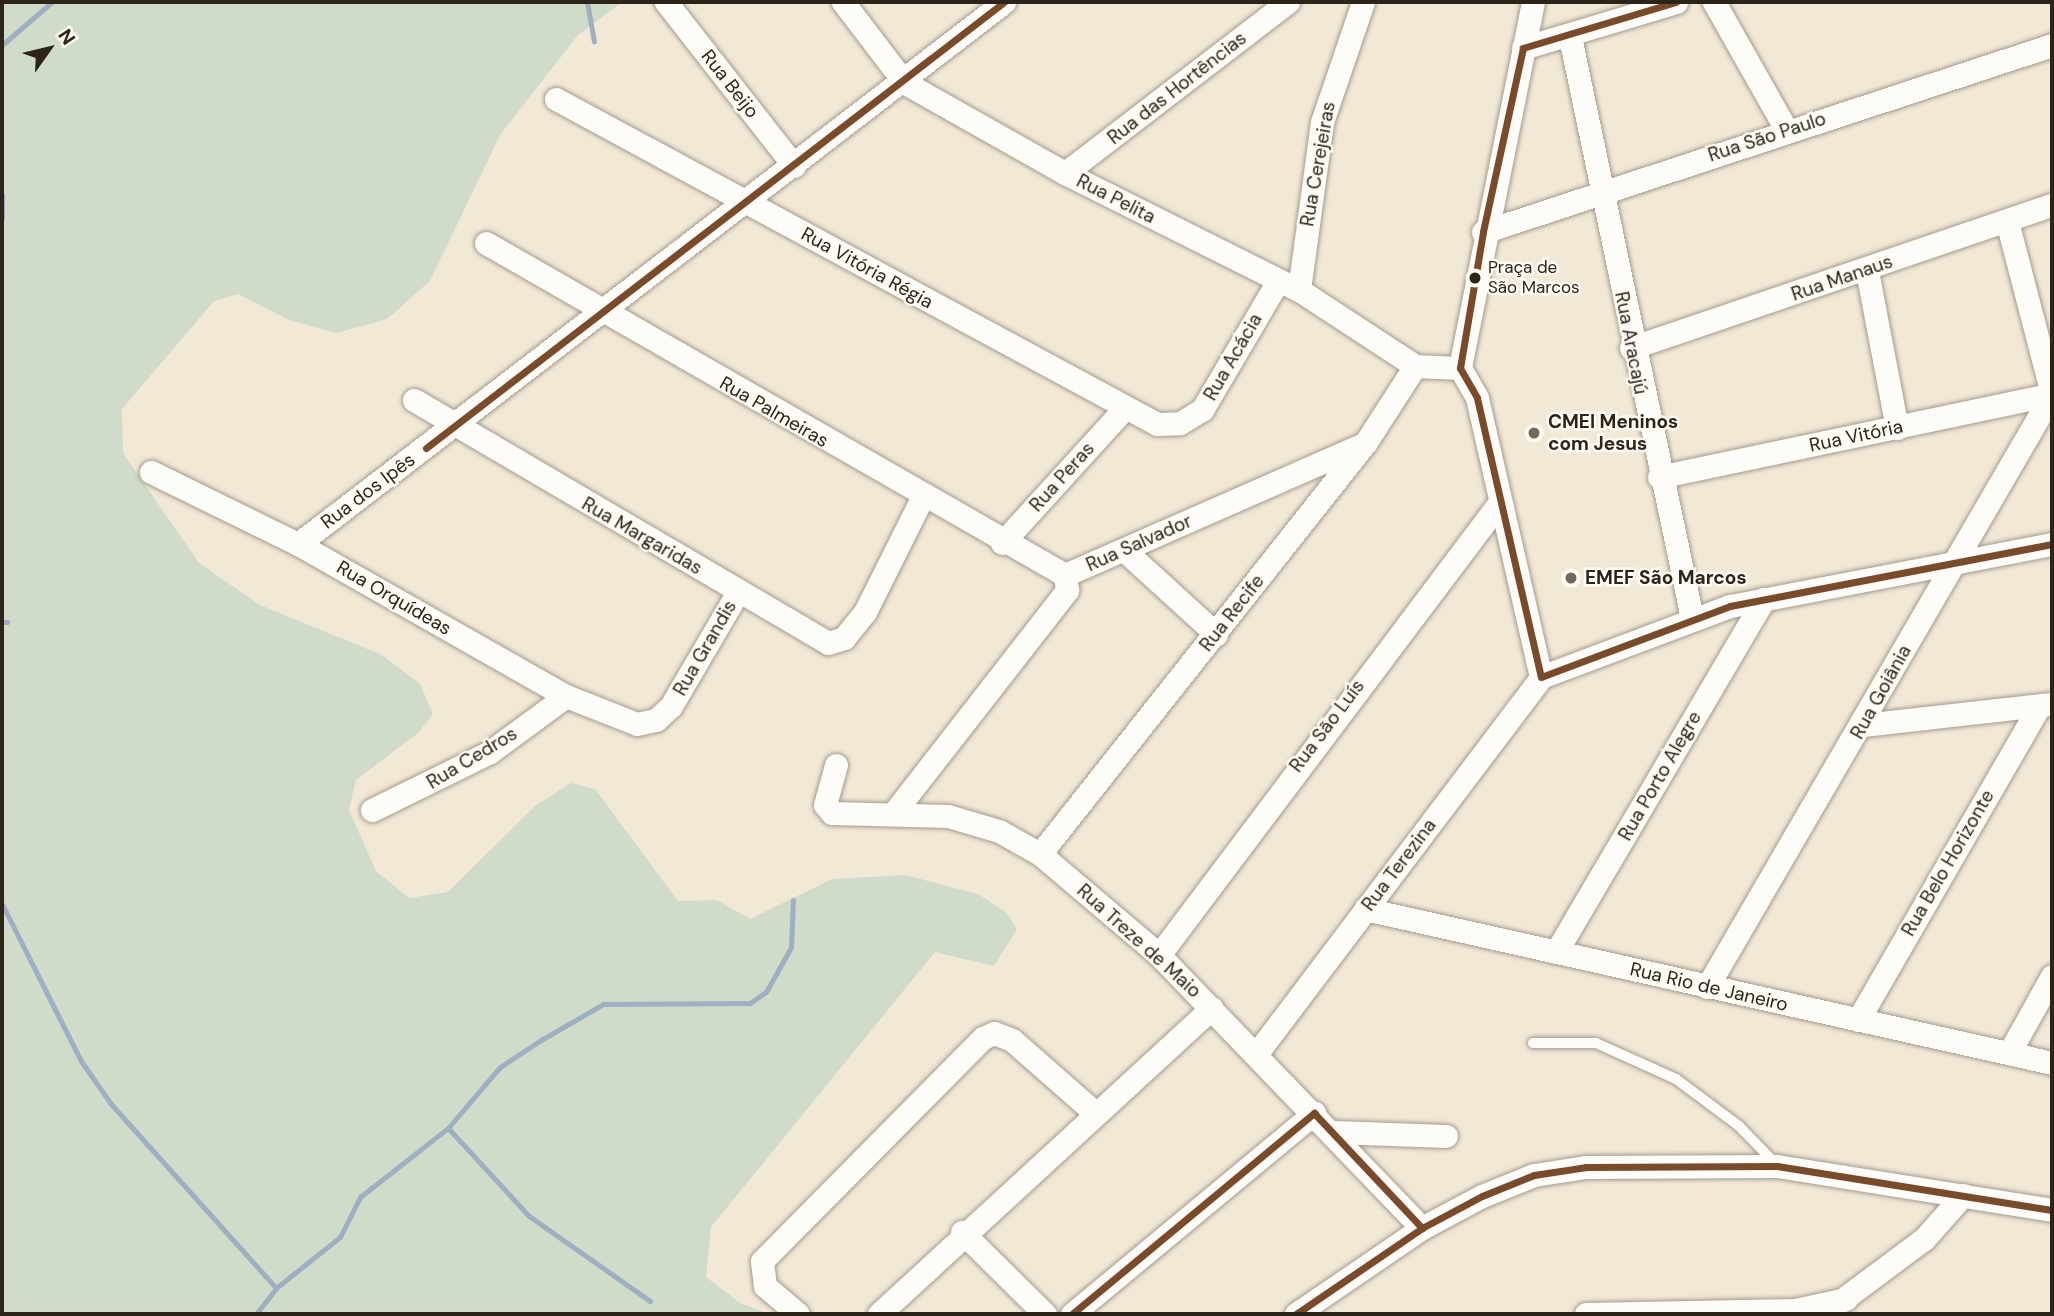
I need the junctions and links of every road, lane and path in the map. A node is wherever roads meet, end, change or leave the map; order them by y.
1 (666, 2) edge
2 (843, 2) edge
3 (1004, 2) edge
4 (1288, 2) edge
5 (1363, 2) edge
6 (1533, 2) edge
7 (1676, 2) edge
8 (1714, 2) edge
9 (1570, 37) junction
10 (2052, 45) edge
11 (1523, 48) junction
12 (905, 83) junction
13 (556, 99) dead end
14 (1787, 131) junction
15 (794, 166) junction
16 (1065, 173) junction
17 (1604, 190) junction
18 (748, 201) junction
19 (2052, 205) edge
20 (2007, 221) junction
21 (1483, 232) junction
22 (486, 243) dead end
23 (1867, 271) junction
24 (1288, 285) junction
25 (604, 313) junction
26 (1631, 348) junction
27 (1415, 366) junction
28 (1460, 368) junction
29 (2052, 394) edge
30 (414, 400) dead end
31 (1123, 410) junction
32 (1180, 423) joint
33 (453, 428) junction
34 (1897, 428) junction
35 (1366, 442) junction
36 (151, 472) dead end
37 (1660, 477) junction
38 (922, 498) junction
39 (1500, 502) junction
40 (298, 544) junction
41 (1002, 544) junction
42 (2052, 544) edge
43 (1124, 550) junction
44 (1952, 564) junction
45 (1065, 575) junction
46 (738, 592) junction
47 (1764, 599) junction
48 (1692, 618) junction
49 (1216, 634) junction
50 (1541, 677) junction
51 (566, 696) junction
52 (2046, 705) edge
53 (636, 724) joint
54 (1863, 725) junction
55 (836, 765) dead end
56 (372, 810) dead end
57 (896, 810) junction
58 (1040, 854) junction
59 (1365, 909) junction
60 (1556, 953) junction
61 (1159, 955) junction
62 (2052, 976) edge
63 (1707, 987) junction
64 (1212, 1008) junction
65 (1857, 1020) junction
66 (1533, 1043) dead end
67 (1257, 1053) junction
68 (2009, 1053) junction
69 (2052, 1063) edge
70 (1095, 1113) junction
71 (1314, 1113) junction
72 (1334, 1132) junction
73 (1446, 1136) dead end
74 (1777, 1166) junction
75 (1963, 1195) junction
76 (2052, 1210) edge
77 (1422, 1228) junction
78 (962, 1232) junction
79 (1846, 1299) junction
80 (798, 1314) edge
81 (879, 1314) edge
82 (1045, 1314) edge
83 (1072, 1314) edge
84 (1296, 1314) edge
85 (1586, 1314) edge
86 (1819, 1314) edge

1 - 15 street, Rua Beijo
2 - 12 street, Rua Pelita
3 - 12 street, Rua dos Ipês
4 - 16 street, Rua das Hortências
5 - 24 street, Rua Cerejeiras
6 - 11 street
7 - 9 street
8 - 14 street
9 - 11 street
9 - 17 street, Rua Aracajú
10 - 14 street, Rua São Paulo
11 - 21 street
12 - 15 street, Rua dos Ipês
12 - 16 street, Rua Pelita
13 - 18 street, Rua Vitória Régia
14 - 17 street, Rua São Paulo
15 - 18 street, Rua dos Ipês
16 - 24 street, Rua Pelita
17 - 21 street, Rua São Paulo
17 - 26 street, Rua Aracajú
18 - 25 street, Rua dos Ipês
18 - 31 street, Rua Vitória Régia
19 - 20 street, Rua Manaus
20 - 23 street, Rua Manaus
20 - 29 street
21 - 28 street
22 - 25 street, Rua Palmeiras
23 - 26 street, Rua Manaus
23 - 34 street
24 - 27 street, Rua Pelita
24 - 32 street, Rua Acácia
25 - 33 street, Rua dos Ipês
25 - 38 street, Rua Palmeiras
26 - 37 street, Rua Aracajú
27 - 28 street
27 - 35 street, Rua Recife
28 - 39 street
29 - 34 street, Rua Vitória
29 - 44 street, Rua Goiânia
30 - 33 street, Rua Margaridas
31 - 32 street, Rua Vitória Régia
31 - 41 street, Rua Peras
33 - 40 street, Rua dos Ipês
33 - 46 street, Rua Margaridas
34 - 37 street, Rua Vitória
35 - 43 street, Rua Salvador
35 - 49 street, Rua Recife
36 - 40 street, Rua Orquídeas
37 - 48 street, Rua Aracajú
38 - 41 street, Rua Palmeiras
38 - 46 street, Rua Margaridas
39 - 50 street
39 - 61 street, Rua São Luís
40 - 51 street, Rua Orquídeas
41 - 45 street, Rua Palmeiras
42 - 44 street
43 - 45 street, Rua Salvador
43 - 49 street
44 - 47 street
44 - 54 street, Rua Goiânia
45 - 57 street, Rua Salvador
46 - 53 street, Rua Grandis
47 - 48 street
47 - 60 street, Rua Porto Alegre
48 - 50 street
49 - 58 street, Rua Recife
50 - 59 street, Rua Terezina
51 - 53 street, Rua Orquídeas
51 - 56 street, Rua Cedros
52 - 54 street
52 - 65 street, Rua Belo Horizonte
54 - 63 street, Rua Goiânia
55 - 57 street, Rua Treze de Maio
57 - 58 street, Rua Treze de Maio
58 - 61 street, Rua Treze de Maio
59 - 60 street, Rua Rio de Janeiro
59 - 67 street, Rua Terezina
60 - 63 street, Rua Rio de Janeiro
61 - 64 street, Rua Treze de Maio
62 - 68 street
63 - 65 street, Rua Rio de Janeiro
64 - 67 street, Rua Treze de Maio
64 - 70 street
65 - 68 street, Rua Rio de Janeiro
66 - 74 lane
67 - 71 street, Rua Treze de Maio
68 - 69 street, Rua Rio de Janeiro
70 - 78 street
70 - 80 street
71 - 72 street, Rua Treze de Maio
71 - 83 street
72 - 73 street
72 - 77 street, Rua Treze de Maio
74 - 75 street
74 - 77 street
75 - 76 street
75 - 79 street
77 - 84 street
78 - 81 street
78 - 82 street
79 - 85 street
79 - 86 street

